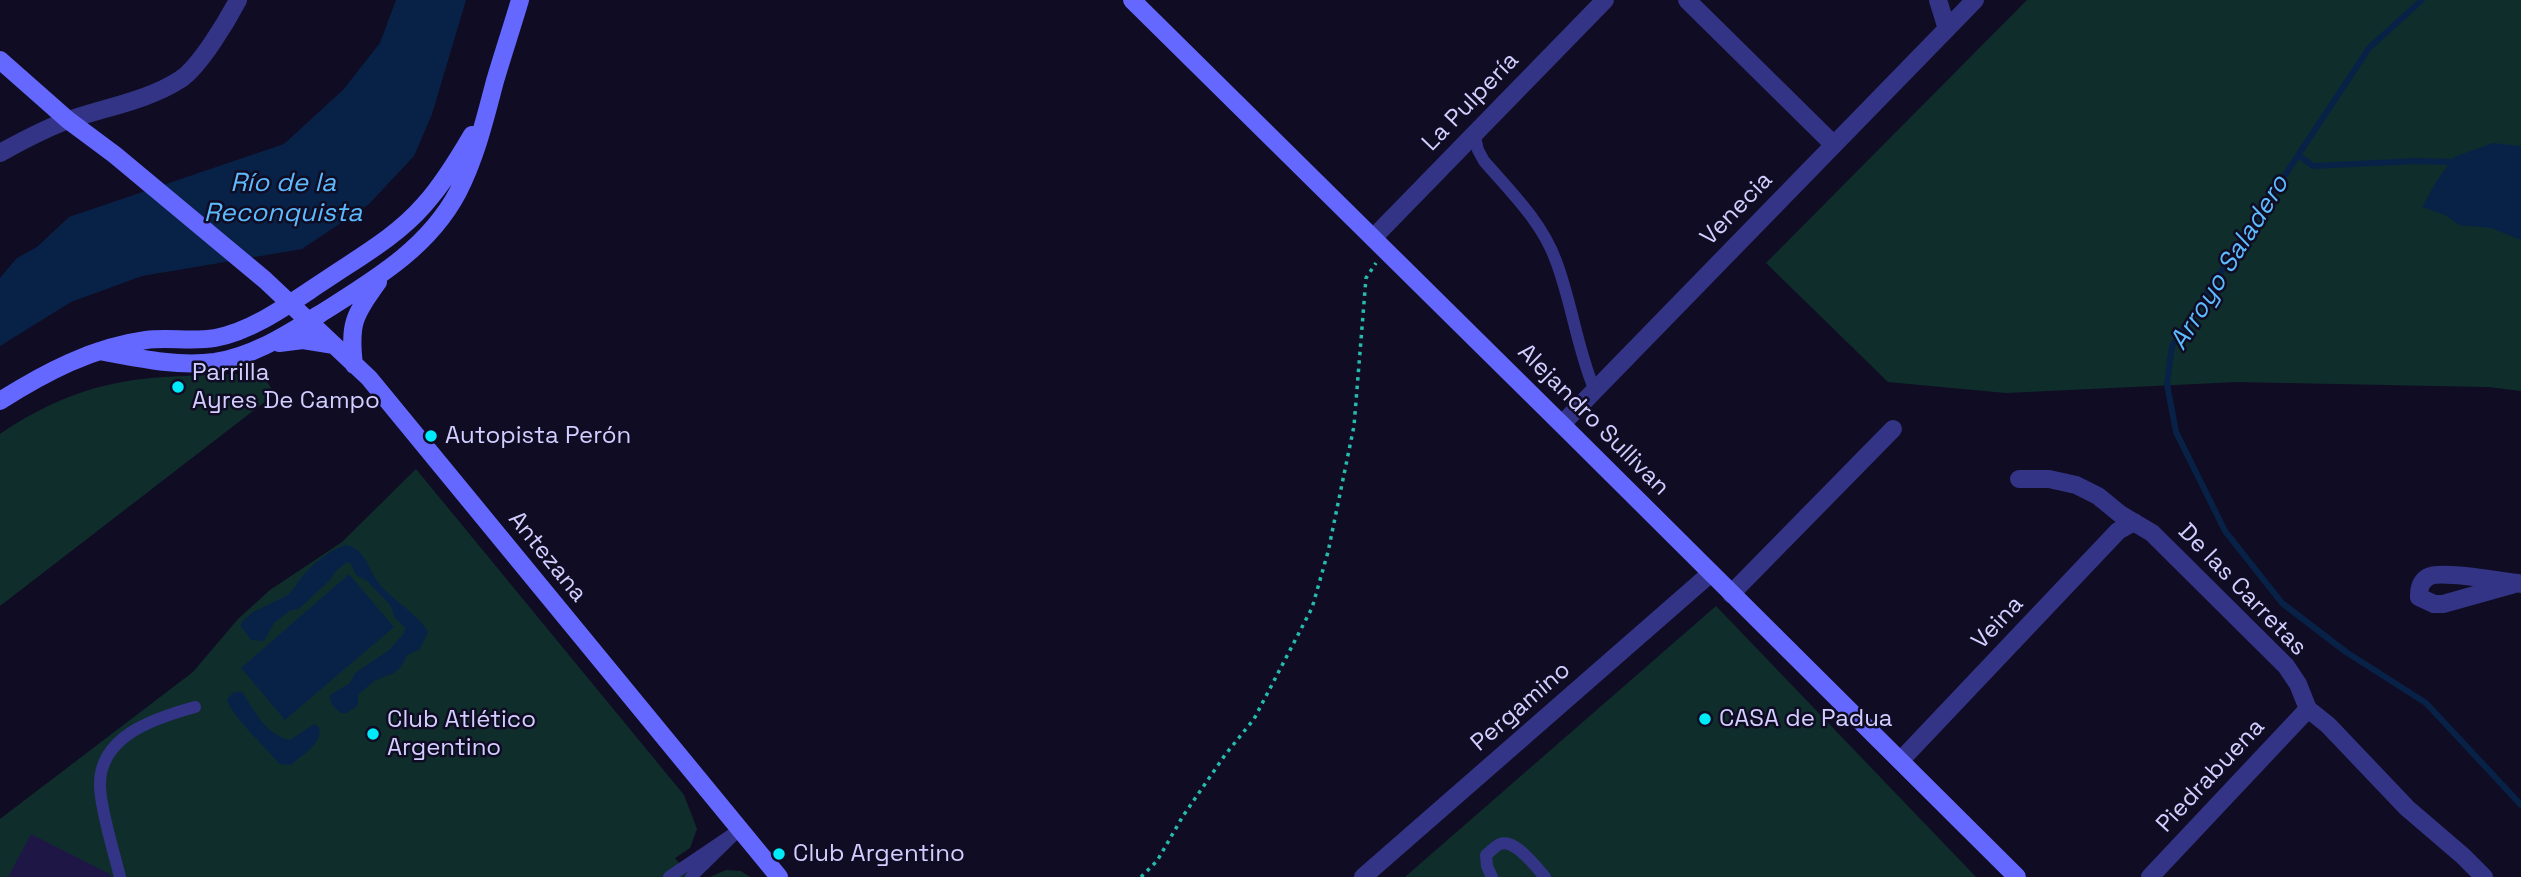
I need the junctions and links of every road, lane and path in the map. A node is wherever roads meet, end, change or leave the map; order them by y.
1 (238, 0) edge
2 (520, 0) edge
3 (1132, 0) edge
4 (1605, 0) edge
5 (1687, 0) edge
6 (1938, 0) edge
7 (1975, 0) edge
8 (1947, 29) junction
9 (0, 60) edge
10 (488, 106) junction
11 (68, 120) junction
12 (1474, 133) junction
13 (1833, 144) junction
14 (0, 153) edge
15 (1378, 244) junction
16 (384, 273) junction
17 (290, 303) junction
18 (309, 321) junction
19 (269, 345) junction
20 (334, 345) junction
21 (99, 351) junction
22 (354, 365) junction
23 (1595, 391) junction
24 (0, 401) edge
25 (1563, 423) junction
26 (1894, 429) dead end
27 (2019, 479) dead end
28 (2134, 522) junction
29 (1711, 573) junction
30 (1731, 594) junction
31 (195, 707) dead end
32 (2308, 709) junction
33 (1901, 761) junction
34 (740, 829) junction
35 (120, 877) edge
36 (669, 877) edge
37 (691, 877) edge
38 (779, 877) edge
39 (1141, 877) edge
40 (1363, 877) edge
41 (1492, 877) edge
42 (1545, 877) edge
43 (2017, 877) edge
44 (2150, 877) edge
45 (2484, 877) edge

1 - 11 street
2 - 10 street
3 - 15 street, Alejandro Sullivan
4 - 12 street, La Pulpería
5 - 13 street
6 - 8 street
7 - 8 street, Venecia
8 - 13 street, Venecia
9 - 11 street, Antezana
10 - 16 street
10 - 17 street
11 - 14 street
11 - 17 street, Antezana
12 - 15 street, La Pulpería
12 - 23 lane
13 - 23 street, Venecia
15 - 25 street, Alejandro Sullivan
15 - 39 path
16 - 18 street
16 - 22 street
17 - 18 street, Antezana
17 - 21 street
18 - 19 street
18 - 20 street, Antezana
19 - 20 street
19 - 21 street
20 - 22 street, Antezana
21 - 24 street
22 - 34 street, Antezana
23 - 25 street, Venecia
25 - 29 street, Alejandro Sullivan
26 - 30 street
27 - 28 street, De las Carretas
28 - 32 street, De las Carretas
28 - 33 street, Veina
29 - 30 street, Alejandro Sullivan
29 - 40 street, Pergamino
30 - 33 street, Alejandro Sullivan
31 - 35 lane
32 - 44 street, Piedrabuena
32 - 45 street, De las Carretas
33 - 43 street, Alejandro Sullivan
34 - 36 lane
34 - 37 lane
34 - 38 street, Antezana
41 - 42 lane

